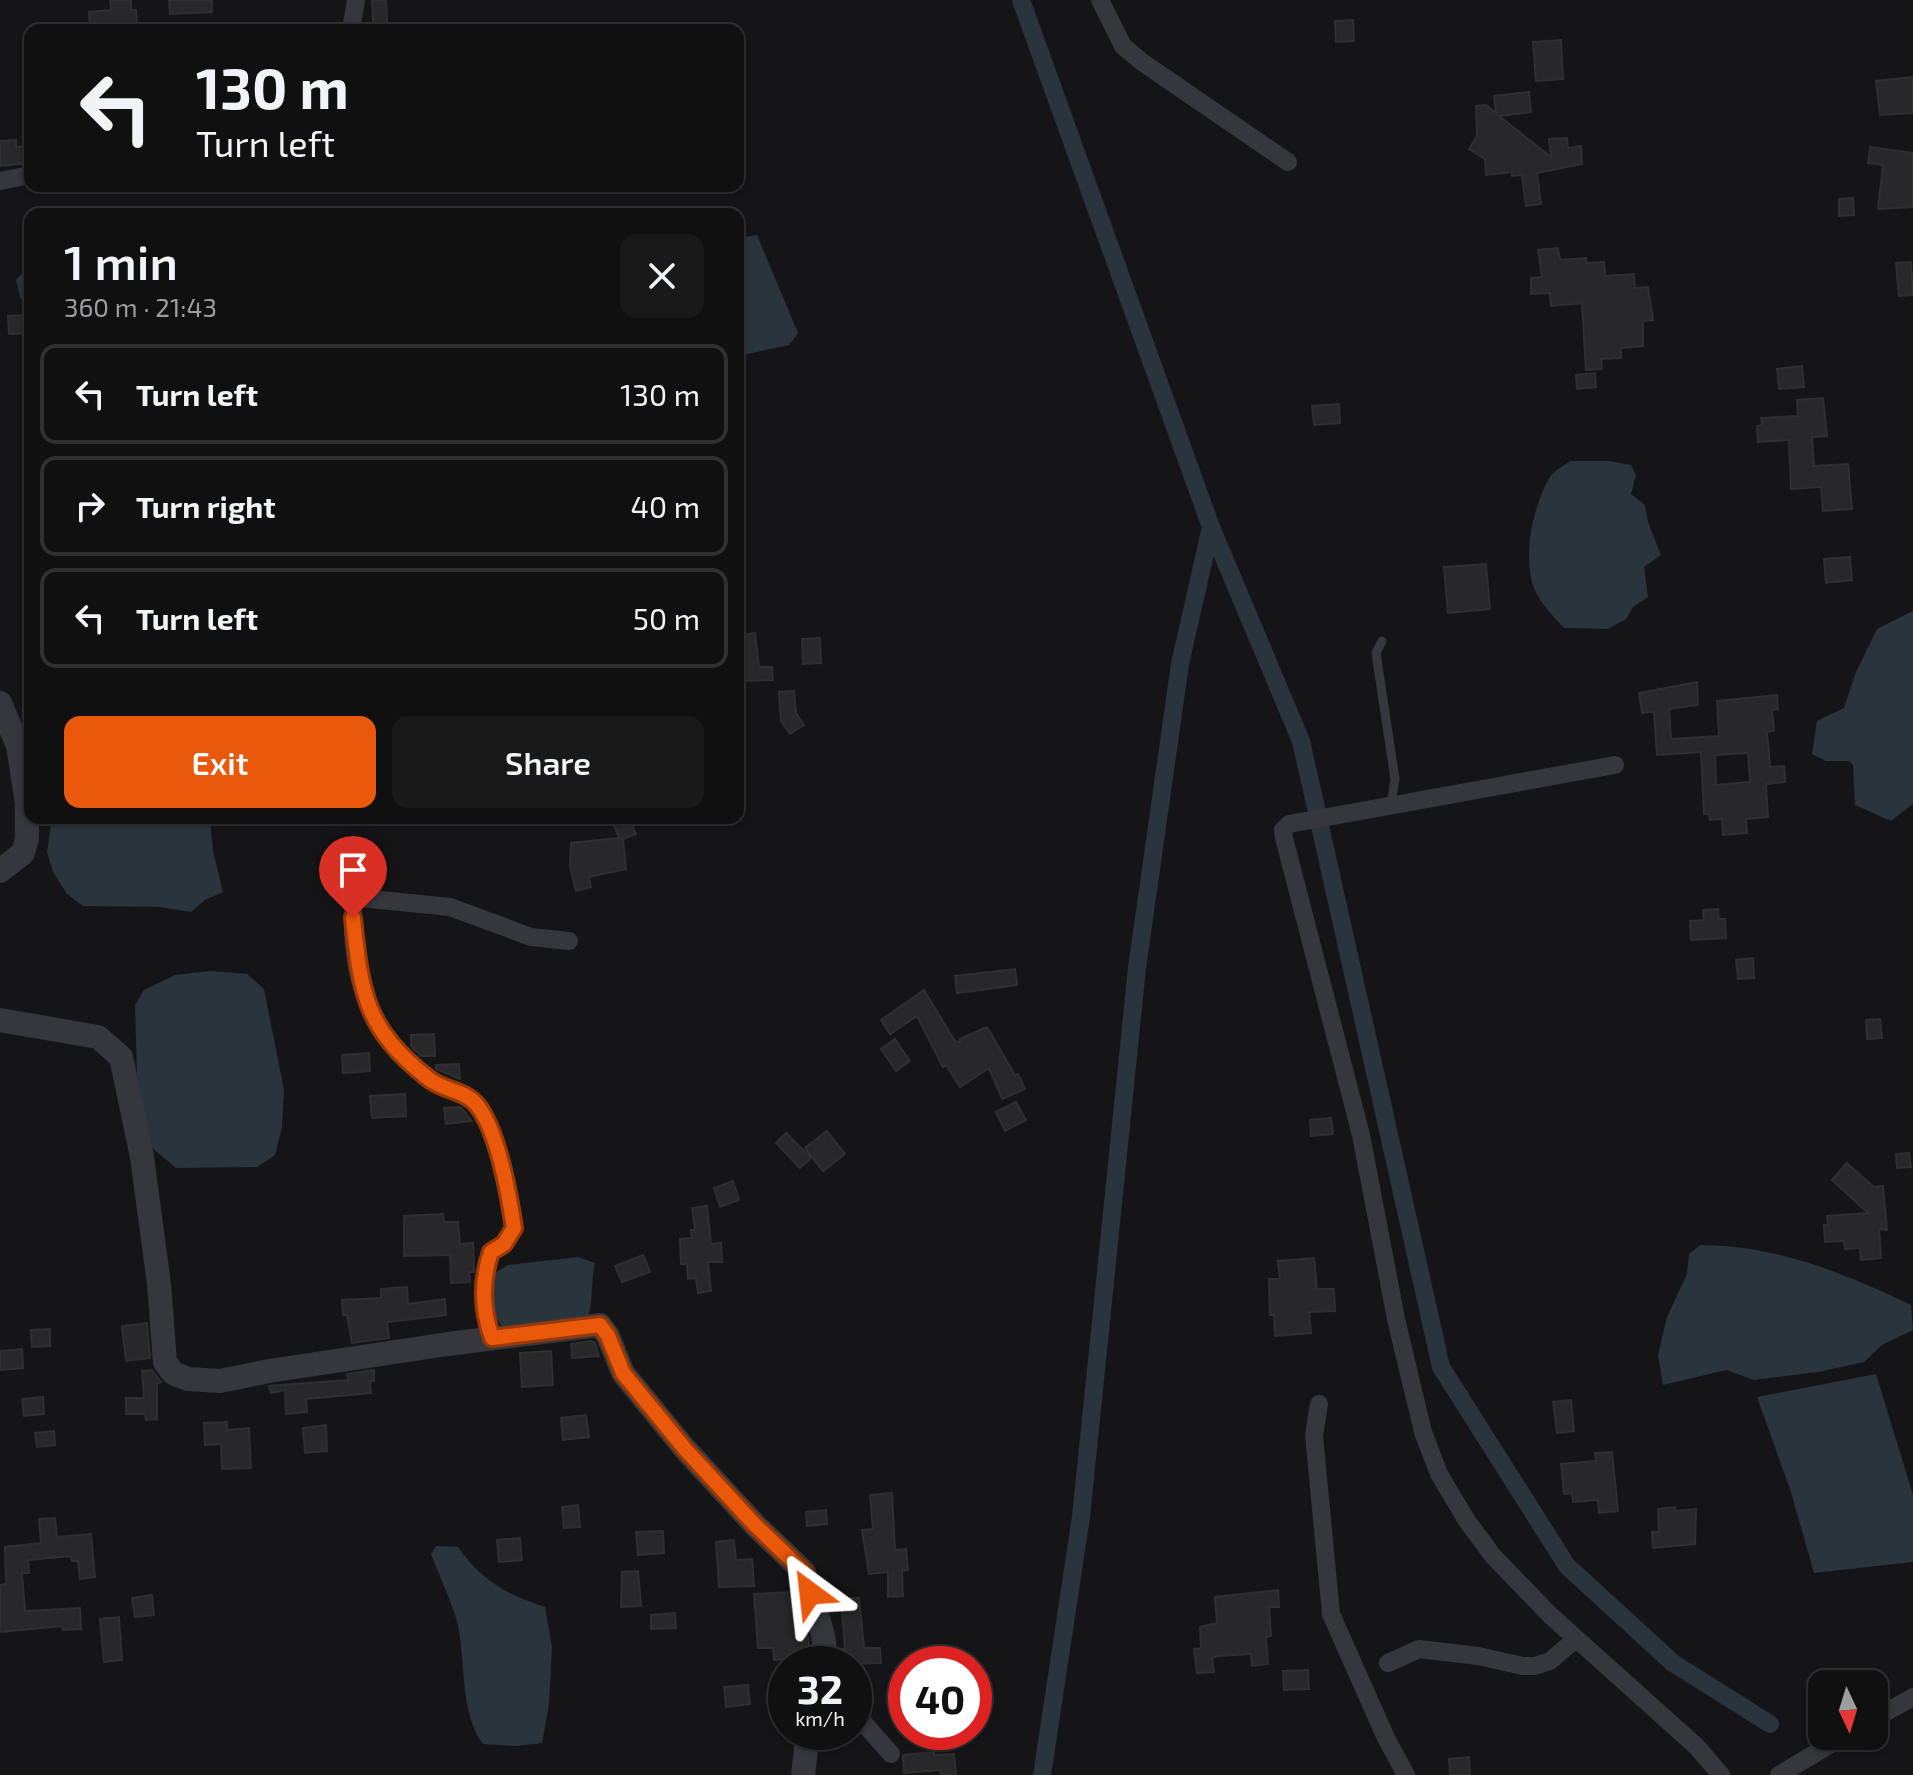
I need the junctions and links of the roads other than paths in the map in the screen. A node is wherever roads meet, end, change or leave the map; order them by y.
1 (356, 0) edge
2 (1100, 0) edge
3 (352, 24) edge
4 (1288, 162) dead end
5 (24, 176) edge
6 (0, 181) edge
7 (1382, 641) dead end
8 (0, 703) edge
9 (1615, 765) dead end
10 (24, 784) edge
11 (1391, 804) junction
12 (27, 824) edge
13 (0, 871) edge
14 (569, 941) dead end
15 (0, 1020) edge
16 (492, 1338) junction
17 (1319, 1404) dead end
18 (1576, 1639) junction
19 (825, 1646) edge
20 (1388, 1663) dead end
21 (1913, 1697) edge
22 (1888, 1711) edge
23 (872, 1732) edge
24 (806, 1750) edge
25 (1821, 1750) edge
26 (891, 1754) dead end
27 (803, 1775) edge
28 (1406, 1775) edge
29 (1721, 1775) edge
30 (1779, 1775) edge

1 - 3 street
2 - 4 street
5 - 6 street
7 - 11 lane
8 - 10 street
9 - 11 street
11 - 18 street
12 - 13 street
14 - 16 street
15 - 16 street
16 - 19 street
17 - 28 street
18 - 20 street
18 - 29 street
21 - 22 street
23 - 26 street
24 - 27 street
25 - 30 street

